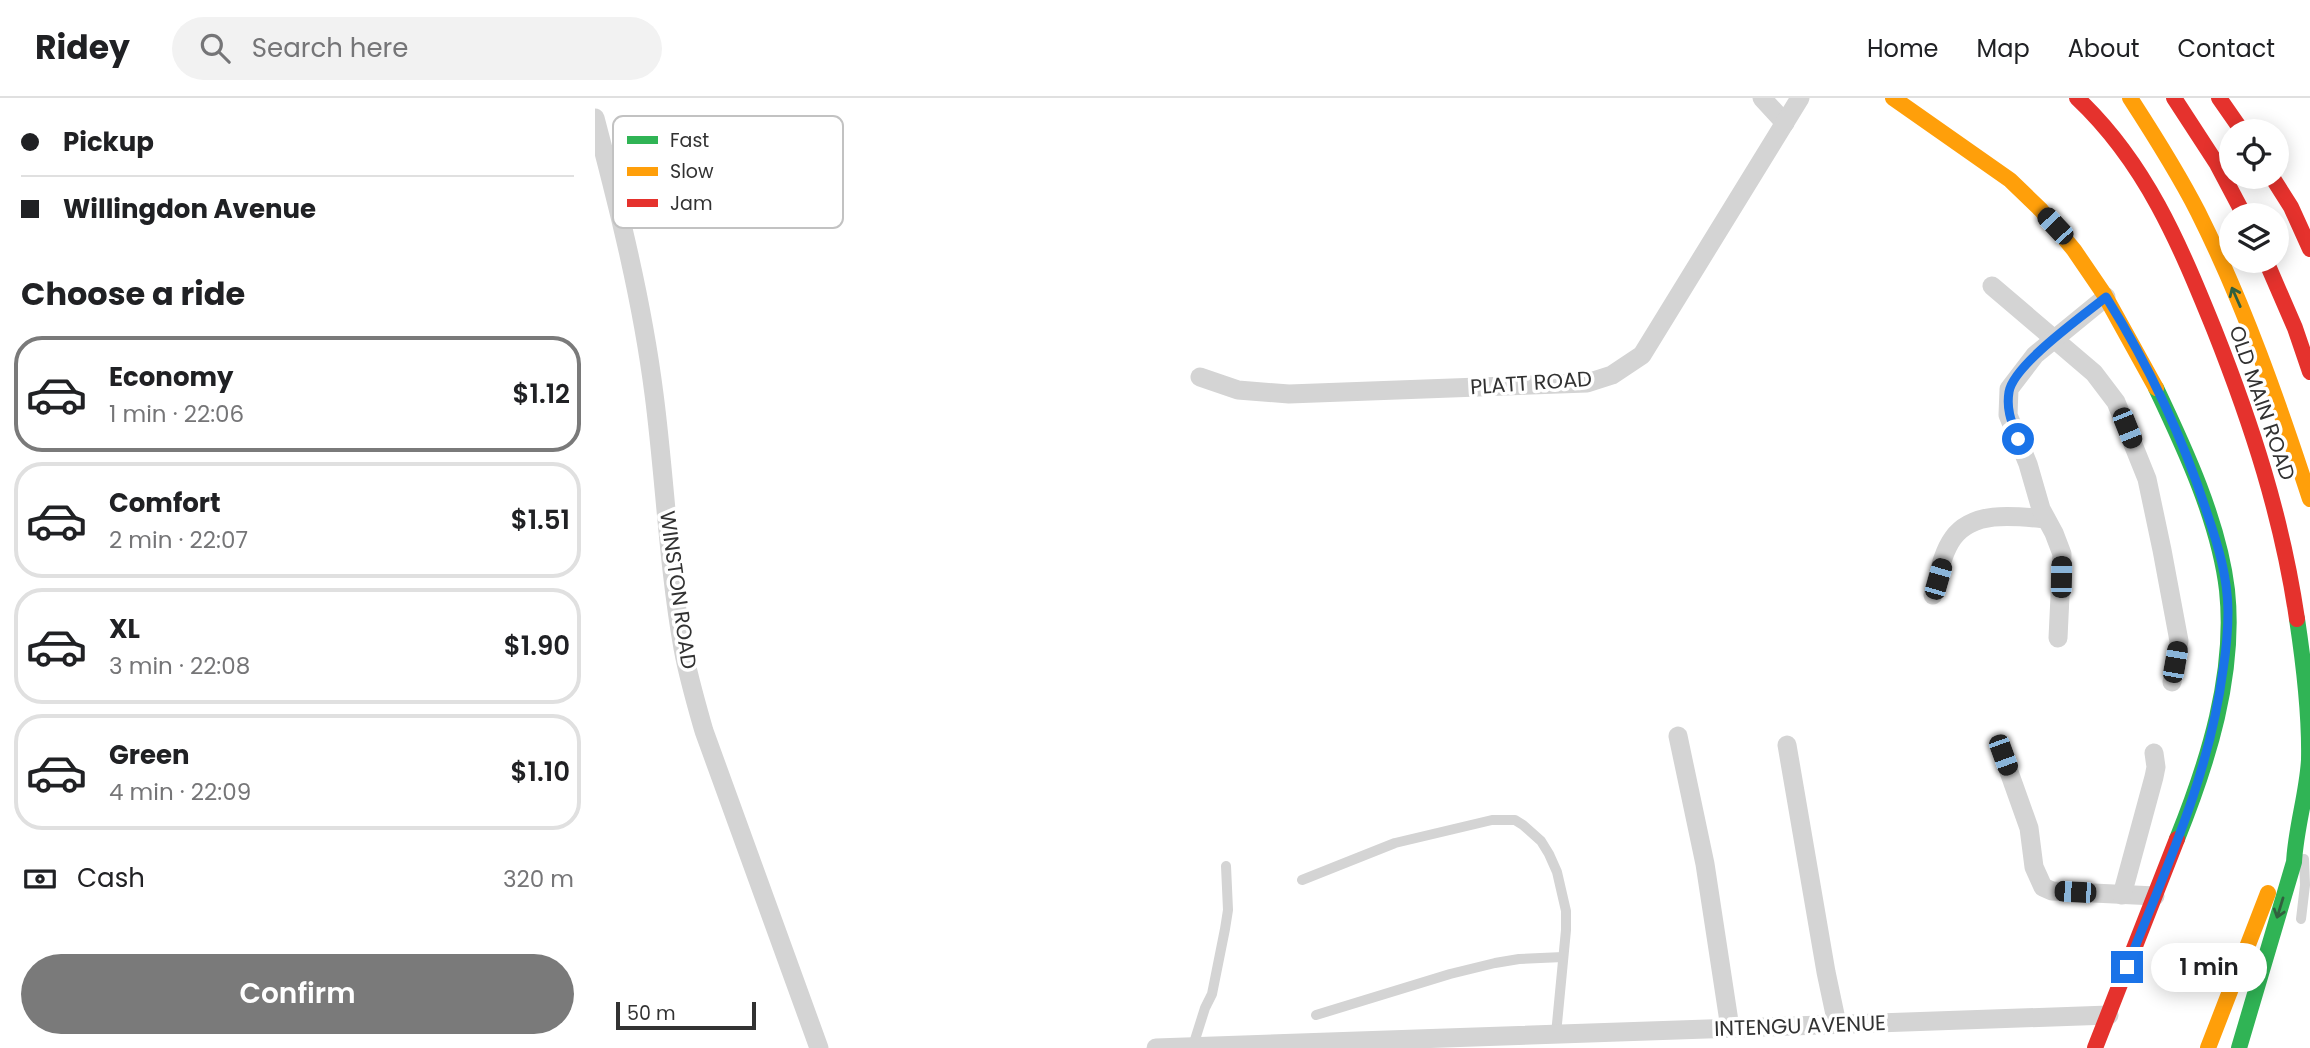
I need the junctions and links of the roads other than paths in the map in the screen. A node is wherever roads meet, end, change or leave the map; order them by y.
1 (1762, 98) edge
2 (1800, 98) edge
3 (1893, 98) edge
4 (2077, 98) edge
5 (2130, 98) edge
6 (2174, 98) edge
7 (2219, 98) edge
8 (595, 118) edge
9 (2234, 119) edge
10 (1785, 123) junction
11 (613, 187) edge
12 (2280, 189) edge
13 (2238, 203) edge
14 (623, 228) edge
15 (2310, 249) edge
16 (2271, 273) edge
17 (1992, 286) dead end
18 (2106, 297) junction
19 (2055, 338) junction
20 (2310, 372) edge
21 (1199, 377) dead end
22 (2310, 499) edge
23 (2046, 519) junction
24 (1933, 595) dead end
25 (2058, 638) dead end
26 (2172, 682) dead end
27 (1678, 736) dead end
28 (1787, 745) dead end
29 (2154, 754) dead end
30 (2003, 755) dead end
31 (2298, 825) junction
32 (2294, 842) junction
33 (1226, 866) dead end
34 (1302, 880) dead end
35 (2122, 895) junction
36 (2155, 896) junction
37 (2301, 919) dead end
38 (1563, 957) junction
39 (1316, 1015) dead end
40 (2109, 1015) junction
41 (1837, 1024) junction
42 (1730, 1028) junction
43 (1556, 1034) junction
44 (1193, 1046) edge
45 (819, 1048) edge
46 (1156, 1048) edge
47 (2095, 1048) edge
48 (2208, 1048) edge
49 (2239, 1048) edge

1 - 10 street
2 - 10 street, PLATT ROAD
3 - 18 main road
4 - 31 main road, OLD MAIN ROAD
22 -> 5 main road
6 - 13 main road
7 - 9 main road
8 - 11 street, WINSTON ROAD
10 - 21 street, PLATT ROAD
12 - 15 main road
14 - 45 street, WINSTON ROAD
16 - 20 main road
17 - 19 street
18 - 19 street
18 - 36 main road
19 - 23 street
19 - 26 street
23 - 24 street
23 - 25 street
27 - 42 street
28 - 41 street
29 - 35 street
30 - 35 street
31 - 32 main road, OLD MAIN ROAD
31 - 37 lane
32 - 48 main road, OLD MAIN ROAD
32 -> 49 main road, OLD MAIN ROAD
33 - 44 lane
34 - 38 lane
35 - 36 street
36 - 40 main road
38 - 39 lane
38 - 43 lane
40 - 41 street, INTENGU AVENUE
40 - 47 main road
41 - 42 street, INTENGU AVENUE
42 - 43 street, INTENGU AVENUE
43 - 44 street, INTENGU AVENUE
44 - 46 street, INTENGU AVENUE

